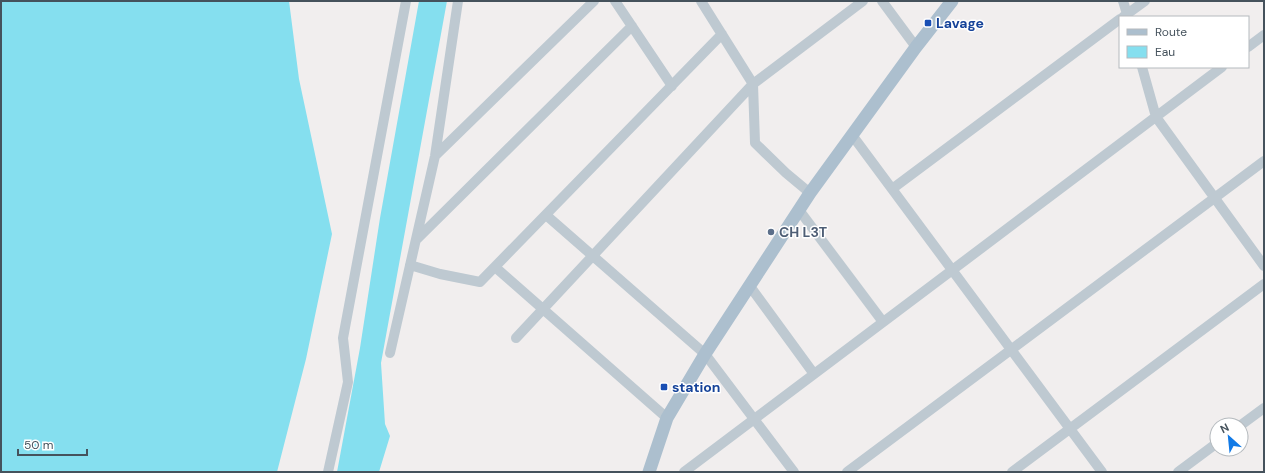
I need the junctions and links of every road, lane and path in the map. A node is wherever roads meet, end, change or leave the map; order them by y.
1 (406, 1) edge
2 (458, 1) edge
3 (594, 1) edge
4 (615, 1) edge
5 (701, 1) edge
6 (863, 1) edge
7 (882, 1) edge
8 (952, 1) edge
9 (1123, 1) edge
10 (1145, 1) edge
11 (1124, 16) edge
12 (1125, 16) edge
13 (1119, 21) edge
14 (632, 26) junction
15 (722, 34) junction
16 (1264, 35) edge
17 (1249, 46) edge
18 (916, 47) junction
19 (1142, 68) edge
20 (1221, 68) edge
21 (753, 84) junction
22 (672, 86) junction
23 (1156, 117) junction
24 (852, 135) junction
25 (435, 156) junction
26 (1264, 161) edge
27 (892, 190) junction
28 (810, 193) junction
29 (1214, 198) junction
30 (799, 210) junction
31 (546, 215) junction
32 (416, 240) junction
33 (593, 256) junction
34 (410, 265) junction
35 (1264, 266) edge
36 (495, 267) junction
37 (952, 270) junction
38 (1264, 284) edge
39 (749, 285) junction
40 (543, 309) junction
41 (883, 322) junction
42 (516, 338) dead end
43 (1011, 350) junction
44 (390, 353) dead end
45 (705, 354) junction
46 (814, 374) junction
47 (1264, 408) edge
48 (667, 418) junction
49 (755, 419) junction
50 (1249, 419) edge
51 (1070, 429) junction
52 (1209, 449) edge
53 (328, 472) edge
54 (650, 472) edge
55 (684, 472) edge
56 (794, 472) edge
57 (848, 472) edge
58 (1012, 472) edge
59 (1102, 472) edge
60 (1178, 472) edge

1 - 53 street
2 - 25 street
3 - 25 street
4 - 14 street
5 - 15 street
6 - 21 street
7 - 18 street
8 - 18 main road
9 - 11 street
10 - 12 street
13 - 27 street
14 - 22 street
14 - 32 street
15 - 21 street
15 - 22 street
16 - 17 street
18 - 24 main road
19 - 23 street
20 - 23 street
21 - 28 street
21 - 33 street
22 - 31 street
23 - 29 street
23 - 37 street
24 - 27 street
24 - 28 main road
25 - 32 street
26 - 29 street
27 - 37 street
28 - 30 main road
29 - 35 street
29 - 43 street
30 - 39 main road
30 - 41 street
31 - 33 street
31 - 36 street
32 - 34 street
33 - 40 street
33 - 45 street
34 - 36 street
34 - 44 street
36 - 40 street
37 - 41 street
37 - 43 street
38 - 51 street
39 - 45 main road
39 - 46 street
40 - 42 street
40 - 48 street
41 - 46 street
43 - 51 street
43 - 57 street
45 - 48 main road
45 - 49 street
46 - 49 street
47 - 50 street
48 - 54 main road
49 - 55 street
49 - 56 street
51 - 58 street
51 - 59 street
52 - 60 street

